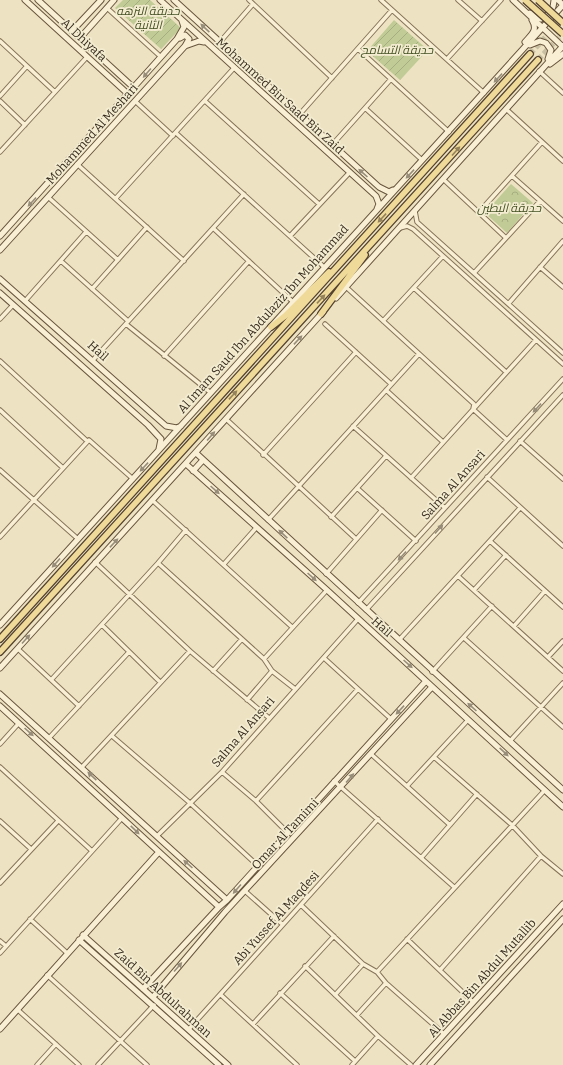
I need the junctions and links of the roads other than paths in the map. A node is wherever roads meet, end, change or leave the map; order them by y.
1 (25, 0) edge
2 (37, 0) edge
3 (101, 0) edge
4 (114, 0) edge
5 (160, 0) edge
6 (174, 0) edge
7 (249, 0) edge
8 (382, 0) edge
9 (458, 0) edge
10 (501, 0) edge
11 (513, 0) edge
12 (525, 0) edge
13 (538, 0) edge
14 (554, 0) edge
15 (558, 0) edge
16 (253, 4) junction
17 (31, 5) junction
18 (563, 5) edge
19 (107, 8) junction
20 (392, 10) junction
21 (525, 11) junction
22 (182, 20) junction
23 (482, 21) junction
24 (82, 22) junction
25 (563, 23) edge
26 (89, 28) junction
27 (542, 28) junction
28 (72, 32) junction
29 (563, 34) edge
30 (80, 38) junction
31 (177, 39) junction
32 (0, 41) edge
33 (205, 42) junction
34 (220, 42) junction
35 (185, 46) junction
36 (563, 46) edge
37 (358, 49) junction
38 (530, 54) tunnel mouth
39 (563, 54) edge
40 (87, 57) junction
41 (161, 57) junction
42 (447, 59) junction
43 (538, 60) tunnel mouth
44 (513, 61) junction
45 (27, 66) junction
46 (234, 68) junction
47 (539, 71) junction
48 (332, 78) junction
49 (391, 79) junction
50 (124, 80) junction
51 (119, 86) junction
52 (134, 88) junction
53 (55, 92) junction
54 (484, 93) junction
55 (563, 93) edge
56 (128, 94) junction
57 (0, 96) edge
58 (0, 101) edge
59 (134, 101) junction
60 (205, 101) junction
61 (365, 108) junction
62 (506, 109) junction
63 (299, 115) junction
64 (25, 125) junction
65 (449, 132) junction
66 (176, 133) junction
67 (173, 136) junction
68 (542, 142) junction
69 (332, 145) junction
70 (0, 152) edge
71 (71, 159) junction
72 (422, 160) junction
73 (563, 161) edge
74 (77, 164) junction
75 (350, 172) junction
76 (512, 176) junction
77 (444, 179) junction
78 (379, 187) junction
79 (394, 190) junction
80 (372, 193) junction
81 (244, 194) junction
82 (48, 196) junction
83 (116, 198) junction
84 (540, 201) junction
85 (320, 204) junction
86 (377, 210) junction
87 (415, 211) junction
88 (479, 212) junction
89 (563, 221) edge
90 (147, 227) junction
91 (213, 228) junction
92 (400, 228) junction
93 (86, 232) junction
94 (0, 236) edge
95 (290, 236) junction
96 (506, 238) junction
97 (563, 241) edge
98 (372, 243) junction
99 (0, 250) edge
100 (443, 256) junction
101 (118, 260) junction
102 (343, 260) junction
103 (61, 261) junction
104 (184, 261) junction
105 (249, 261) junction
106 (324, 267) junction
107 (540, 267) junction
108 (474, 273) junction
109 (0, 279) edge
110 (346, 287) junction
111 (563, 287) edge
112 (414, 288) junction
113 (92, 289) junction
114 (0, 293) edge
115 (25, 301) junction
116 (293, 302) junction
117 (509, 303) junction
118 (12, 305) junction
119 (321, 314) junction
120 (0, 319) edge
121 (383, 321) junction
122 (127, 323) junction
123 (325, 324) dead end
124 (271, 327) junction
125 (536, 340) junction
126 (356, 352) junction
127 (563, 353) edge
128 (419, 354) junction
129 (164, 356) junction
130 (93, 360) junction
131 (0, 361) edge
132 (563, 364) edge
133 (506, 372) junction
134 (563, 379) edge
135 (391, 384) junction
136 (386, 390) junction
137 (211, 393) junction
138 (563, 395) edge
139 (473, 409) junction
140 (0, 410) edge
141 (226, 419) junction
142 (162, 423) junction
143 (185, 423) junction
144 (353, 426) junction
145 (153, 430) junction
146 (88, 440) junction
147 (507, 440) junction
148 (520, 440) junction
149 (443, 442) junction
150 (158, 452) junction
151 (196, 454) junction
152 (263, 455) junction
153 (386, 456) junction
154 (203, 460) junction
155 (186, 464) junction
156 (63, 468) junction
157 (0, 470) edge
158 (193, 471) junction
159 (487, 477) junction
160 (562, 477) edge
161 (411, 478) junction
162 (133, 479) junction
163 (298, 487) junction
164 (356, 488) junction
165 (33, 500) junction
166 (152, 500) junction
167 (445, 508) junction
168 (520, 508) junction
169 (382, 510) junction
170 (331, 517) junction
171 (268, 520) junction
172 (256, 528) junction
173 (186, 530) junction
174 (0, 537) edge
175 (78, 539) junction
176 (356, 539) junction
177 (416, 541) junction
178 (490, 541) junction
179 (562, 544) edge
180 (506, 555) junction
181 (95, 562) junction
182 (158, 564) junction
183 (224, 564) junction
184 (326, 574) junction
185 (458, 576) junction
186 (327, 590) junction
187 (474, 590) junction
188 (545, 592) junction
189 (129, 594) junction
190 (358, 603) junction
191 (492, 606) junction
192 (563, 607) edge
193 (366, 610) junction
194 (358, 619) junction
195 (0, 624) edge
196 (102, 625) junction
197 (514, 626) junction
198 (292, 627) junction
199 (464, 638) junction
200 (0, 639) edge
201 (242, 639) junction
202 (398, 641) junction
203 (563, 641) edge
204 (18, 649) junction
205 (190, 651) junction
206 (0, 652) edge
207 (129, 652) junction
208 (548, 657) junction
209 (324, 658) junction
210 (264, 659) junction
211 (0, 668) edge
212 (213, 671) junction
213 (272, 671) junction
214 (563, 671) edge
215 (432, 672) junction
216 (52, 679) junction
217 (426, 681) junction
218 (160, 682) junction
219 (563, 683) edge
220 (432, 687) junction
221 (295, 689) junction
222 (358, 689) junction
223 (0, 694) edge
224 (247, 700) junction
225 (0, 706) edge
226 (79, 706) junction
227 (541, 707) junction
228 (269, 718) junction
229 (391, 719) junction
230 (468, 720) junction
231 (19, 723) junction
232 (563, 727) edge
233 (112, 736) junction
234 (49, 738) junction
235 (510, 742) junction
236 (0, 744) edge
237 (371, 754) junction
238 (434, 757) junction
239 (0, 767) edge
240 (82, 767) junction
241 (222, 772) junction
242 (334, 781) junction
243 (407, 786) junction
244 (342, 788) junction
245 (545, 790) junction
246 (563, 790) edge
247 (477, 794) junction
248 (256, 801) junction
249 (190, 803) junction
250 (563, 807) edge
251 (122, 818) junction
252 (378, 819) junction
253 (0, 821) edge
254 (58, 821) junction
255 (450, 825) junction
256 (512, 825) junction
257 (287, 832) junction
258 (157, 836) junction
259 (31, 849) junction
260 (92, 851) junction
261 (158, 853) junction
262 (541, 856) junction
263 (421, 858) junction
264 (257, 865) junction
265 (563, 874) edge
266 (1, 881) edge
267 (454, 887) junction
268 (245, 891) junction
269 (227, 900) junction
270 (563, 904) edge
271 (301, 905) junction
272 (218, 907) junction
273 (226, 912) junction
274 (563, 918) edge
275 (30, 919) junction
276 (282, 924) junction
277 (84, 935) junction
278 (334, 936) junction
279 (407, 939) junction
280 (0, 940) edge
281 (79, 940) junction
282 (6, 946) junction
283 (0, 953) edge
284 (67, 953) junction
285 (363, 964) junction
286 (305, 966) junction
287 (440, 970) junction
288 (377, 972) junction
289 (48, 975) junction
290 (149, 982) junction
291 (386, 983) junction
292 (143, 989) junction
293 (158, 991) junction
294 (280, 994) junction
295 (335, 995) junction
296 (221, 996) junction
297 (153, 997) junction
298 (473, 1002) junction
299 (154, 1005) junction
300 (18, 1010) junction
301 (357, 1015) junction
302 (252, 1024) junction
303 (0, 1029) edge
304 (189, 1029) junction
305 (444, 1034) junction
306 (378, 1036) junction
307 (120, 1040) junction
308 (56, 1044) junction
309 (356, 1061) junction
310 (37, 1065) edge
311 (79, 1065) edge
312 (98, 1065) edge
313 (147, 1065) edge
314 (219, 1065) edge
315 (228, 1065) edge
316 (297, 1065) edge
317 (352, 1065) edge
318 (411, 1065) edge
319 (416, 1065) edge
320 (430, 1065) edge

1 - 17 street, Al Dhiyafa
2 - 17 street
2 - 28 street, Al Dhiyafa
3 - 24 street
4 - 19 street
5 - 22 street, Mohammed Bin Saad Bin Zaid
34 -> 6 street, Mohammed Bin Saad Bin Zaid
7 - 16 street
8 - 20 street
9 - 23 street
10 - 23 street
11 - 14 street
11 - 21 street
12 - 29 main road, bridge
13 - 25 main road, bridge
15 - 18 street
16 - 34 street
16 - 48 street
17 - 40 street, Al Dhiyafa
18 - 27 street, Al Imam Saud Ibn Abdulaziz Ibn Mohammad
19 - 26 street
19 - 41 street
20 - 37 street
20 - 42 street
21 - 27 street
21 - 44 street
22 - 31 street, Mohammed Al Meshari
22 - 33 street, Mohammed Bin Saad Bin Zaid
23 - 42 street
24 - 26 street
24 - 28 street
26 - 30 street
27 - 36 street
27 - 44 street, Al Imam Saud Ibn Abdulaziz Ibn Mohammad
28 - 30 street, Al Dhiyafa
30 - 50 street, Al Dhiyafa
31 - 35 street
31 - 41 street, Mohammed Al Meshari
32 - 45 street
33 - 35 street
33 - 46 street, Mohammed Bin Saad Bin Zaid
34 - 63 street, Mohammed Bin Saad Bin Zaid
35 - 59 street, Mohammed Al Meshari
36 - 47 street
37 - 48 street
37 - 49 street
38 -> 102 main road, Al Imam Saud Ibn Abdulaziz Ibn Mohammad
39 - 47 street
40 - 51 street, Al Dhiyafa
40 - 53 street
41 -> 52 street, Mohammed Al Meshari
42 - 54 street
98 -> 43 main road
44 - 47 street
44 -> 54 street, Al Imam Saud Ibn Abdulaziz Ibn Mohammad
45 - 53 street
45 - 57 street
46 - 60 street
46 - 75 street, Mohammed Bin Saad Bin Zaid
47 - 55 street
47 - 62 street
48 - 63 street
49 - 61 street
49 - 65 street
50 - 51 street
50 - 52 street, Al Dhiyafa
51 - 56 street, Al Dhiyafa
52 - 56 street, Mohammed Al Meshari
53 - 64 street
54 - 65 street, Al Imam Saud Ibn Abdulaziz Ibn Mohammad
56 - 71 street, Mohammed Al Meshari
58 - 64 street
59 - 67 street
59 - 74 street, Mohammed Al Meshari
60 - 66 street
60 - 85 street
61 - 69 street
61 - 72 street
62 - 68 street
62 - 77 street
63 - 69 street, Mohammed Bin Saad Bin Zaid
64 - 70 street
65 - 72 street, Al Imam Saud Ibn Abdulaziz Ibn Mohammad
66 - 67 street
66 - 81 street
67 - 83 street
68 - 73 street
68 - 76 street
78 -> 69 street, Mohammed Bin Saad Bin Zaid
71 - 74 street
71 -> 94 street, Mohammed Al Meshari
72 -> 79 street, Al Imam Saud Ibn Abdulaziz Ibn Mohammad
74 - 82 street, Mohammed Al Meshari
74 - 83 street
75 - 80 street, Mohammed Bin Saad Bin Zaid
75 - 85 street
76 - 84 street
76 - 88 street
77 - 87 street
77 - 88 street
78 - 79 street
78 - 80 street
79 - 86 street, Al Imam Saud Ibn Abdulaziz Ibn Mohammad
80 - 86 street, Mohammed Bin Saad Bin Zaid
81 - 91 street
81 - 95 street
82 - 93 street
82 - 99 street, Mohammed Al Meshari
83 - 90 street
84 - 89 street
84 - 96 street
85 - 95 street
86 - 106 street, Al Imam Saud Ibn Abdulaziz Ibn Mohammad
87 - 92 street
87 - 108 street
88 - 96 street
90 - 101 street
90 - 104 street
91 - 104 street
91 - 105 street
92 - 100 street
92 - 110 street
93 - 101 street
93 - 103 street
95 - 106 street
96 - 108 street
97 - 107 street
98 - 119 main road
206 -> 98 main road
100 - 112 street
100 - 125 street
101 - 113 street
102 - 124 main road
102 - 200 main road, Al Imam Saud Ibn Abdulaziz Ibn Mohammad
103 - 113 street
103 - 115 street
104 - 122 street
105 - 116 street
105 - 129 street
106 - 116 street, Al Imam Saud Ibn Abdulaziz Ibn Mohammad
107 - 111 street
107 - 117 street
108 - 117 street
109 - 115 street, Hail
110 - 119 street
110 - 121 street
112 - 121 street
112 - 133 street
113 - 122 street
114 - 118 street, Hail
115 - 130 street, Hail
116 - 124 street, Al Imam Saud Ibn Abdulaziz Ibn Mohammad
117 - 127 street
118 - 120 street
118 - 145 street, Hail
141 -> 119 street
121 - 128 street
122 - 129 street
122 - 130 street
123 - 126 street
124 - 137 street, Al Imam Saud Ibn Abdulaziz Ibn Mohammad
125 - 132 street
125 - 133 street
126 - 135 street
126 - 152 street
128 - 135 street
128 - 139 street
129 - 137 street
130 - 142 street, Hail
131 - 146 street
133 - 139 street
134 -> 147 street, Salma Al Ansari
135 - 136 street
136 - 144 street
136 - 149 street
137 - 143 street, Al Imam Saud Ibn Abdulaziz Ibn Mohammad
138 - 148 street, Salma Al Ansari
139 - 147 street
139 - 149 street
140 - 156 street
151 -> 141 street
141 - 152 street
142 - 143 street
142 - 145 street
143 - 150 street, Al Imam Saud Ibn Abdulaziz Ibn Mohammad
144 - 153 street
144 - 163 street
145 - 150 street, Hail
146 - 156 street
146 - 162 street
147 - 167 street, Salma Al Ansari
148 - 159 street, Salma Al Ansari
148 - 160 street
149 - 161 street
150 -> 162 street, Al Imam Saud Ibn Abdulaziz Ibn Mohammad
151 - 154 street, Hail
151 - 155 street
152 - 163 street
153 - 161 street
153 - 164 street
154 - 158 street
154 - 171 street, Hail
155 - 158 street, Hail
155 - 166 street
156 - 165 street
157 - 165 street
158 -> 172 street, Hail
159 - 168 street
193 -> 159 street, Salma Al Ansari
161 - 167 street
162 - 175 street, Al Imam Saud Ibn Abdulaziz Ibn Mohammad
163 - 170 street
163 - 171 street
164 - 169 street
164 - 170 street
165 - 174 street
165 - 175 street
166 - 173 street
181 -> 166 street
167 - 177 street, Salma Al Ansari
168 - 178 street
168 - 179 street
169 - 176 street
169 - 177 street
170 - 176 street
184 -> 171 street, Hail
172 - 183 street
172 -> 186 street, Hail
173 - 182 street
173 - 183 street
175 -> 195 street, Al Imam Saud Ibn Abdulaziz Ibn Mohammad
176 - 184 street
177 -> 190 street, Salma Al Ansari
178 - 180 street
178 - 185 street
180 - 187 street
180 - 188 street
181 - 189 street
204 -> 181 street
182 - 189 street
182 - 201 street
183 - 198 street
184 - 190 street, Hail
185 - 187 street
185 - 202 street
186 - 194 street, Hail
186 - 198 street
187 - 191 street
188 - 192 street
188 - 197 street
189 - 196 street
189 - 205 street
190 - 193 street, Hail
191 - 197 street
191 - 199 street
193 - 202 street, Hail
194 - 209 street, Salma Al Ansari
194 -> 217 street, Hail
196 - 207 street
196 - 216 street
197 - 208 street
198 - 210 street
199 - 215 street
199 - 227 street
201 - 210 street
201 - 212 street
202 - 215 street, Hail
203 - 208 street
204 - 211 street
204 - 216 street
205 - 212 street
205 - 218 street
207 - 218 street
207 - 226 street
208 - 214 street
209 - 221 street, Salma Al Ansari
209 - 222 street
210 - 213 street
212 - 224 street
213 - 221 street
213 - 224 street
235 -> 215 street, Hail
216 - 226 street
217 - 220 street, Hail
217 -> 229 street
218 - 233 street
219 - 227 street
220 - 230 street, Hail
220 - 237 street, Omar Al Tamimi
221 - 228 street, Salma Al Ansari
222 - 229 street
222 - 248 street
223 - 234 street
224 - 228 street
225 - 231 street
226 - 234 street
227 - 232 street
227 - 235 street
228 - 241 street, Salma Al Ansari
229 - 242 street
230 - 238 street
230 -> 245 street, Hail
231 - 236 street
231 -> 251 street
233 - 240 street
233 - 249 street
234 - 240 street
235 - 246 street, Hail
237 - 243 street
244 -> 237 street, Omar Al Tamimi
238 - 243 street
238 - 247 street
239 - 254 street
258 -> 240 street
241 - 248 street
241 - 249 street, Salma Al Ansari
242 - 244 street
242 - 257 street
243 - 255 street
244 - 252 street
244 - 268 street, Omar Al Tamimi
245 - 250 street, Hail
245 - 256 street
247 - 255 street
247 - 256 street
248 - 257 street
249 - 258 street, Salma Al Ansari
249 - 264 street
251 - 260 street
251 -> 261 street
252 - 263 street
252 - 271 street, Abi Yussef Al Maqdesi
253 - 259 street
254 - 259 street
254 - 260 street
255 - 263 street
256 - 262 street
256 - 267 street
257 - 264 street
269 -> 258 street
259 - 266 street
260 - 275 street
261 - 272 street
261 - 277 street
262 - 265 street
262 - 287 street
263 - 267 street
264 -> 269 street
267 - 279 street
268 - 273 street, Omar Al Tamimi
268 - 276 street
269 - 272 street
270 - 298 street, Al Abbas Bin Abdul Mutallib
271 - 276 street, Abi Yussef Al Maqdesi
271 - 278 street
272 - 273 street
272 - 290 street
293 -> 273 street, Omar Al Tamimi
274 - 320 street, Al Abbas Bin Abdul Mutallib
275 - 282 street
275 - 284 street
276 - 296 street, Abi Yussef Al Maqdesi
277 - 281 street
277 - 292 street, Zaid Bin Abdulrahman
278 - 285 street
278 - 286 street
279 - 287 street
279 - 288 street
280 - 282 street
281 - 284 street
281 - 299 street, Zaid Bin Abdulrahman
282 - 283 street
284 - 289 street
285 - 288 street
285 - 295 street
286 - 294 street
286 - 295 street
287 - 298 street
288 - 291 street
289 - 300 street
289 - 307 street
290 - 292 street
290 - 293 street
291 - 301 street
291 - 305 street
292 - 297 street, Zaid Bin Abdulrahman
293 - 297 street, Omar Al Tamimi
294 - 302 street
294 - 309 street
295 - 301 street
296 - 302 street
296 - 304 street, Abi Yussef Al Maqdesi
297 - 304 street, Zaid Bin Abdulrahman
298 - 305 street, Al Abbas Bin Abdul Mutallib
299 - 307 street
299 - 314 street, Zaid Bin Abdulrahman
300 - 303 street
300 - 308 street
301 - 306 street
302 - 316 street
304 - 315 street, Zaid Bin Abdulrahman
305 - 319 street, Al Abbas Bin Abdul Mutallib
306 - 309 street
306 - 318 street
307 - 312 street
307 - 313 street
308 - 310 street
308 - 311 street
309 - 317 street

